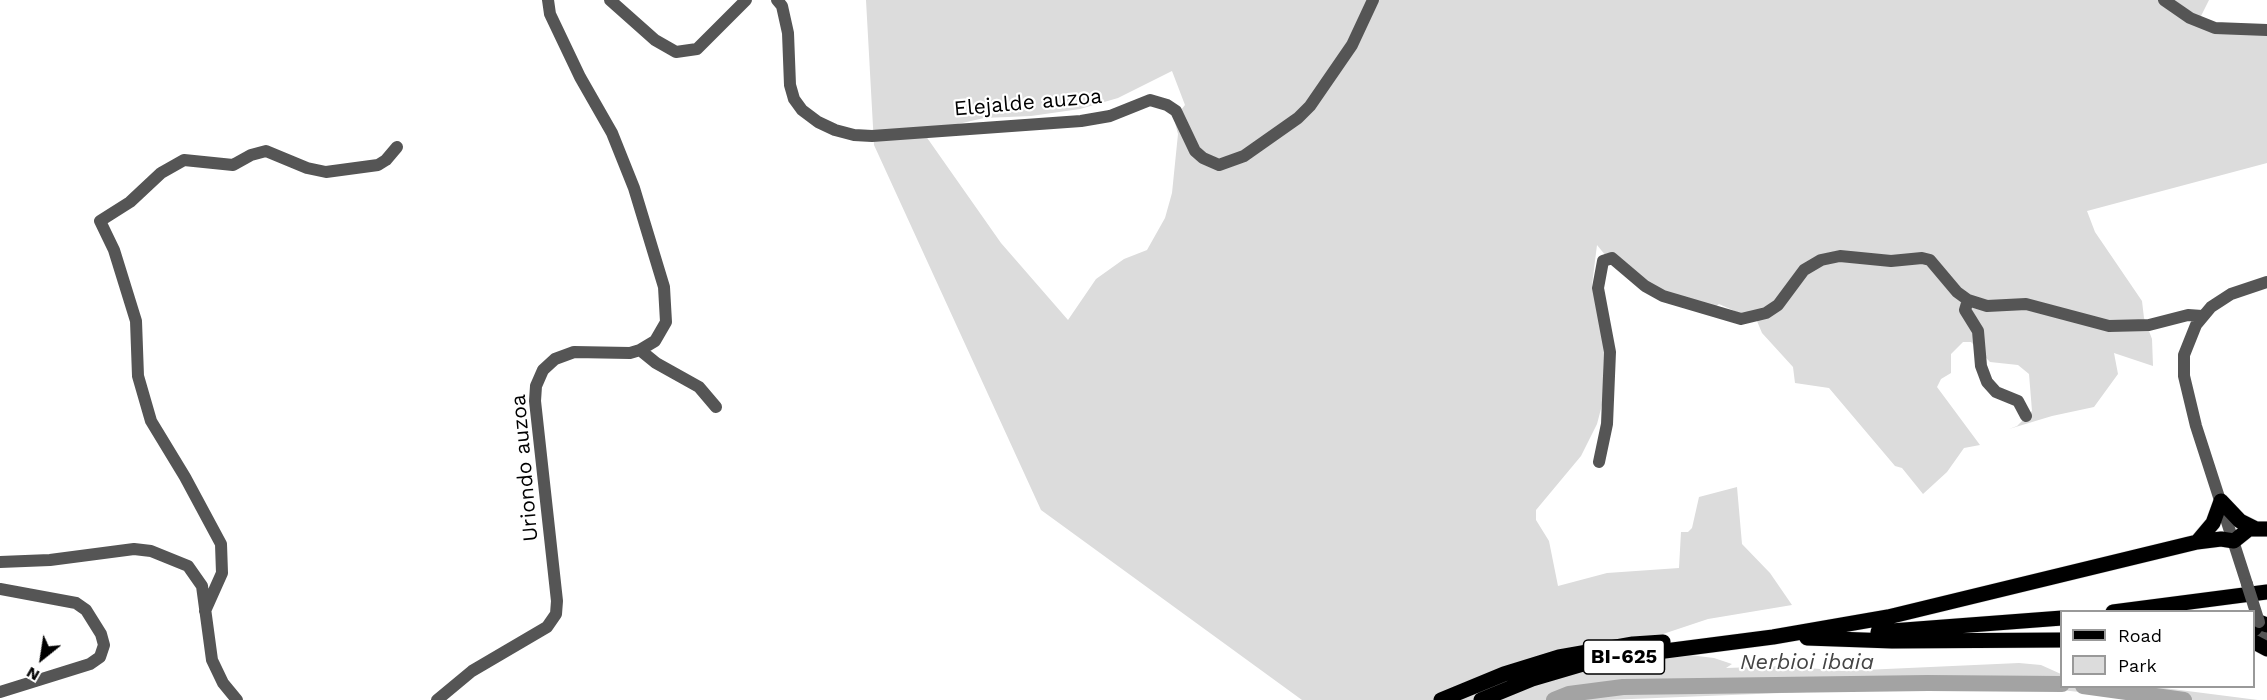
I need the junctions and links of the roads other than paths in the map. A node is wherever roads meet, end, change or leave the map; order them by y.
1 (548, 0) edge
2 (610, 0) edge
3 (746, 0) edge
4 (777, 0) edge
5 (1373, 0) edge
6 (2164, 0) edge
7 (2267, 30) edge
8 (397, 147) dead end
9 (2267, 282) edge
10 (1968, 300) junction
11 (2202, 316) junction
12 (640, 351) junction
13 (716, 407) dead end
14 (2026, 416) dead end
15 (1599, 462) dead end
16 (2221, 501) junction
17 (2262, 529) edge
18 (2197, 542) junction
19 (2234, 542) junction
20 (0, 562) edge
21 (0, 589) edge
22 (2267, 592) edge
23 (2128, 610) edge
24 (205, 611) junction
25 (2060, 618) edge
26 (2262, 627) edge
27 (1773, 638) junction
28 (2060, 640) edge
29 (2267, 643) edge
30 (0, 692) edge
31 (237, 700) edge
32 (437, 700) edge
33 (1441, 700) edge
34 (1481, 700) edge

1 - 12 street
2 - 3 street
4 - 5 street, Elejalde auzoa
6 - 7 street
8 - 24 street
9 - 11 street
10 - 11 street
10 - 14 street
10 - 15 street
11 - 16 street
12 - 13 street
12 - 32 street, Uriondo auzoa
16 - 17 main road
16 - 18 main road
16 - 19 street
17 - 19 main road
18 - 19 main road
18 - 27 main road
19 - 26 street, bridge
20 - 24 street
21 - 30 street
22 - 23 main road
24 - 31 street
25 - 27 main road, BI-625
26 - 29 street
27 - 28 main road
27 - 33 main road, BI-625
27 - 34 main road, BI-625

